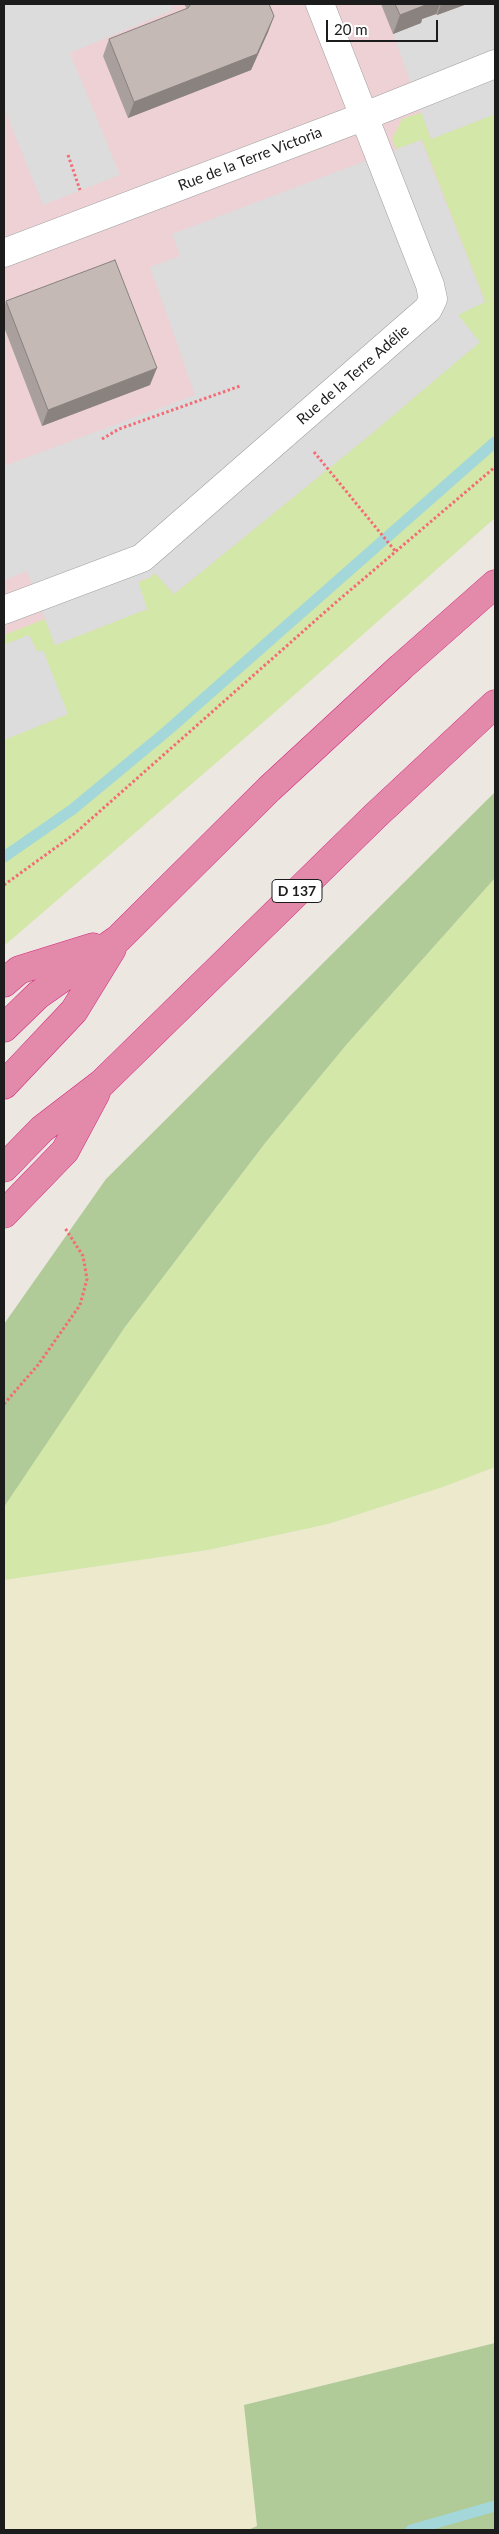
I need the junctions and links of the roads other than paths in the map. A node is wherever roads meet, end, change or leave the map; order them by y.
1 (320, 4) edge
2 (495, 64) edge
3 (365, 116) junction
4 (4, 253) edge
5 (495, 584) edge
6 (4, 610) edge
7 (495, 704) edge
8 (118, 939) junction
9 (4, 984) edge
10 (4, 1028) edge
11 (102, 1083) junction
12 (4, 1085) edge
13 (4, 1168) edge
14 (4, 1214) edge

1 - 3 street, Rue de la Terre Adélie
2 - 3 street, Rue de la Terre Victoria
3 - 4 street, Rue de la Terre Victoria
3 - 6 street, Rue de la Terre Adélie
5 - 8 highway
7 - 11 highway, D 137
8 - 9 highway
8 - 10 highway
8 - 12 highway
11 - 13 highway, D 137
11 - 14 highway

